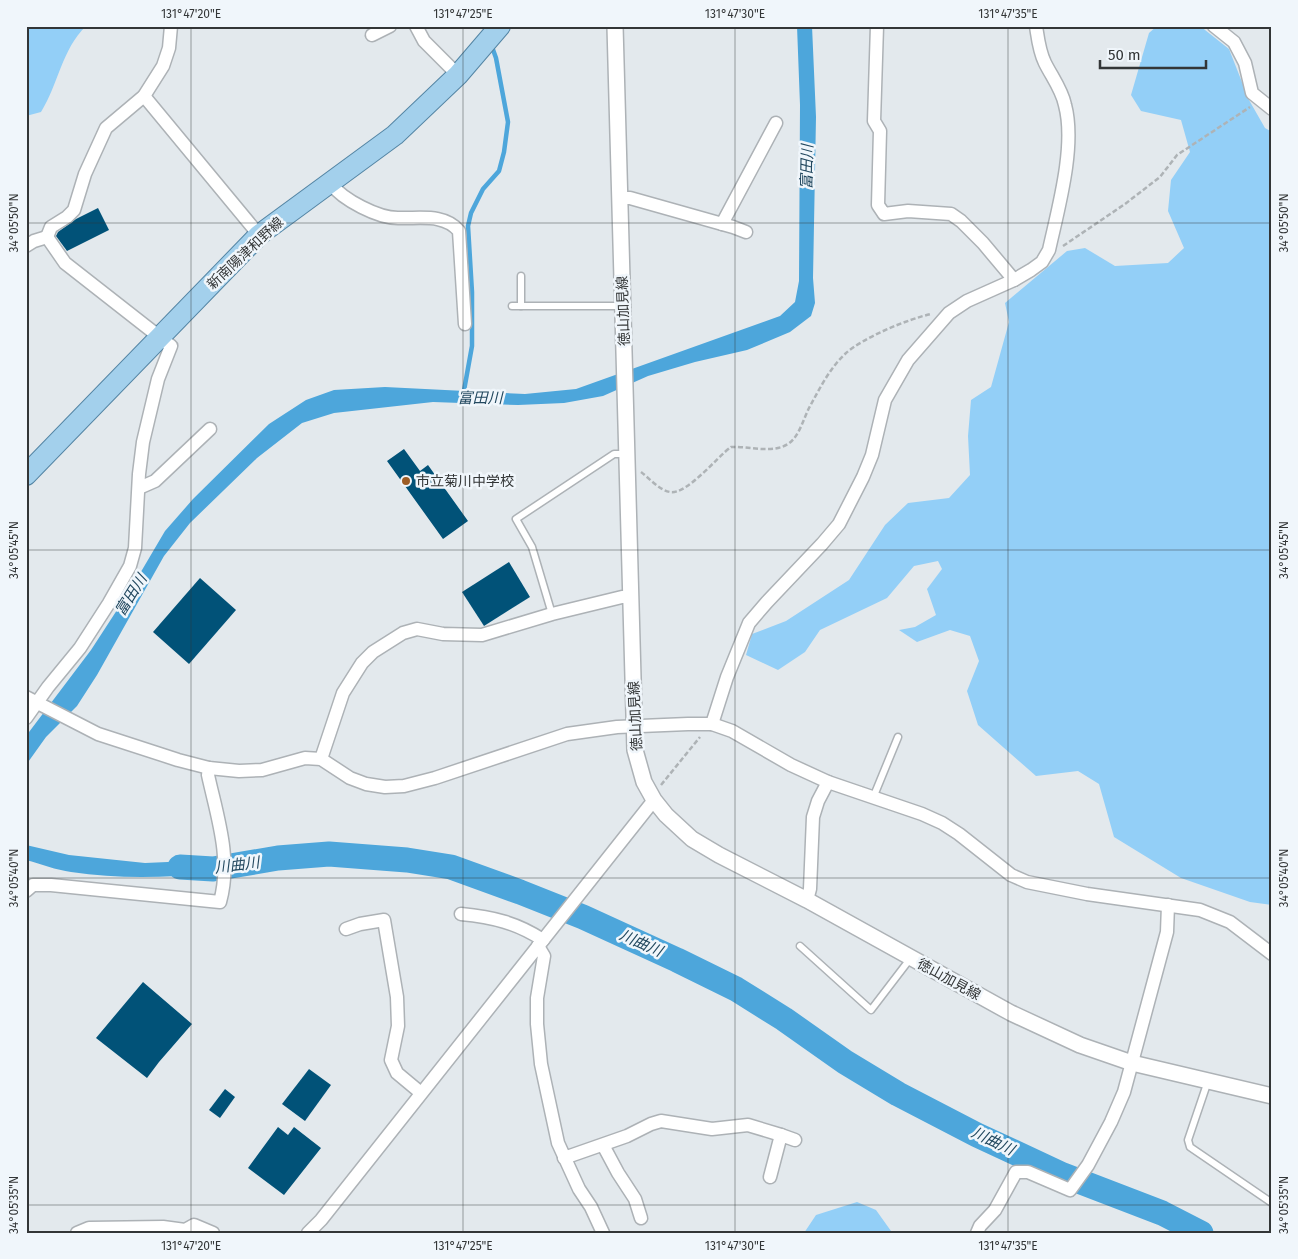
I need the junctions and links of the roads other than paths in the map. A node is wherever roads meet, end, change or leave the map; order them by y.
1 (171, 26) edge
2 (390, 26) edge
3 (416, 26) edge
4 (615, 26) edge
5 (877, 26) edge
6 (1036, 26) edge
7 (1214, 26) edge
8 (498, 28) edge
9 (372, 35) dead end
10 (458, 75) junction
11 (144, 96) junction
12 (1272, 109) edge
13 (776, 123) dead end
14 (331, 184) junction
15 (620, 198) junction
16 (722, 224) junction
17 (746, 232) dead end
18 (259, 235) junction
19 (47, 237) junction
20 (26, 246) edge
21 (520, 276) dead end
22 (1014, 280) junction
23 (512, 306) dead end
24 (520, 306) junction
25 (623, 306) junction
26 (465, 324) dead end
27 (159, 338) junction
28 (210, 429) dead end
29 (626, 460) junction
30 (26, 475) edge
31 (139, 488) junction
32 (630, 596) junction
33 (552, 614) junction
34 (36, 702) edge
35 (26, 718) edge
36 (712, 724) junction
37 (634, 726) junction
38 (898, 738) dead end
39 (321, 759) junction
40 (209, 768) junction
41 (828, 782) junction
42 (873, 798) junction
43 (654, 800) junction
44 (26, 891) edge
45 (807, 900) junction
46 (1168, 904) junction
47 (461, 914) dead end
48 (346, 929) dead end
49 (540, 943) junction
50 (800, 946) dead end
51 (1272, 954) edge
52 (911, 958) junction
53 (1132, 1063) junction
54 (1208, 1080) junction
55 (421, 1093) junction
56 (1272, 1096) edge
57 (782, 1136) junction
58 (795, 1140) dead end
59 (604, 1145) junction
60 (564, 1158) junction
61 (770, 1177) dead end
62 (1272, 1203) edge
63 (640, 1218) dead end
64 (78, 1233) edge
65 (213, 1233) edge
66 (308, 1233) edge
67 (603, 1233) edge
68 (977, 1233) edge

1 - 11 street
2 - 9 street
3 - 10 street
4 - 15 street, 徳山加見線
5 - 22 street
6 - 22 street
7 - 12 street
8 - 10 main road, 新南陽津和野線
10 - 14 main road, 新南陽津和野線
11 - 18 street
11 - 19 street
13 - 16 street
14 - 18 main road, 新南陽津和野線
14 - 26 street
15 - 16 street
15 - 25 street, 徳山加見線
16 - 17 street
18 - 27 main road, 新南陽津和野線
19 - 20 street
19 - 27 street
21 - 24 lane
22 - 36 street
23 - 24 lane
24 - 25 lane
25 - 29 street, 徳山加見線
27 - 30 main road, 新南陽津和野線
27 - 31 street
28 - 31 street
29 - 32 street, 徳山加見線
29 - 33 lane
31 - 34 street
32 - 33 street
32 - 37 street, 徳山加見線
33 - 39 street
34 - 35 street
34 - 40 street
36 - 37 street
36 - 41 street
37 - 39 street
37 - 43 street, 徳山加見線
38 - 42 lane
39 - 40 street
40 - 44 street
41 - 42 street
41 - 45 street
42 - 46 street
43 - 45 street, 徳山加見線
43 - 49 street
45 - 52 street, 徳山加見線
46 - 51 street
46 - 53 street
47 - 49 street
48 - 55 street
49 - 55 street
49 - 60 street
50 - 52 lane
52 - 53 street, 徳山加見線
53 - 54 street, 徳山加見線
53 - 68 street
54 - 56 street, 徳山加見線
54 - 62 lane
55 - 66 street
57 - 58 street
57 - 59 street
57 - 61 street
59 - 60 street
59 - 63 street
60 - 67 street
64 - 65 street

